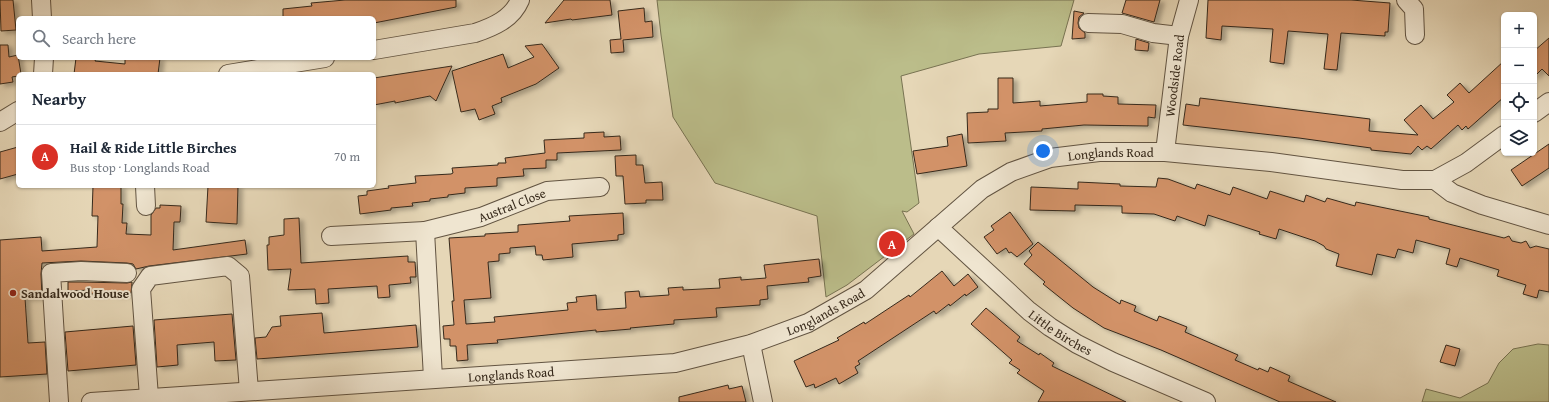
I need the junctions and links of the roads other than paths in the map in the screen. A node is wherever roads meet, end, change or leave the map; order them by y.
1 (41, 0) edge
2 (520, 0) edge
3 (1189, 0) edge
4 (1406, 0) edge
5 (42, 16) edge
6 (1088, 23) dead end
7 (1415, 35) dead end
8 (1179, 36) junction
9 (376, 50) edge
10 (44, 60) edge
11 (313, 60) edge
12 (43, 72) edge
13 (240, 72) edge
14 (1549, 102) edge
15 (1537, 111) edge
16 (16, 112) edge
17 (0, 122) edge
18 (1501, 137) edge
19 (1165, 152) junction
20 (1435, 180) junction
21 (600, 187) dead end
22 (145, 188) edge
23 (146, 206) dead end
24 (1549, 225) edge
25 (938, 227) junction
26 (425, 231) junction
27 (331, 236) dead end
28 (127, 274) dead end
29 (751, 344) junction
30 (433, 378) junction
31 (249, 391) junction
32 (149, 397) junction
33 (59, 402) edge
34 (91, 402) edge
35 (762, 402) edge
36 (1206, 402) edge

1 - 5 street
2 - 9 street
3 - 8 street, Woodside Road
4 - 7 street
6 - 8 street
8 - 19 street, Woodside Road
10 - 12 street
11 - 13 street
14 - 15 street
16 - 17 street
18 - 20 street
19 - 20 street, Longlands Road
19 - 25 street, Longlands Road
20 - 24 street
21 - 26 street, Austral Close
22 - 23 street
25 - 29 street, Longlands Road
25 - 36 street, Little Birches
26 - 27 street, Austral Close
26 - 30 street
28 - 33 street
29 - 30 street, Longlands Road
29 - 35 street
30 - 31 street, Longlands Road
31 - 32 street, Longlands Road
31 - 32 street
32 - 34 street, Longlands Road

